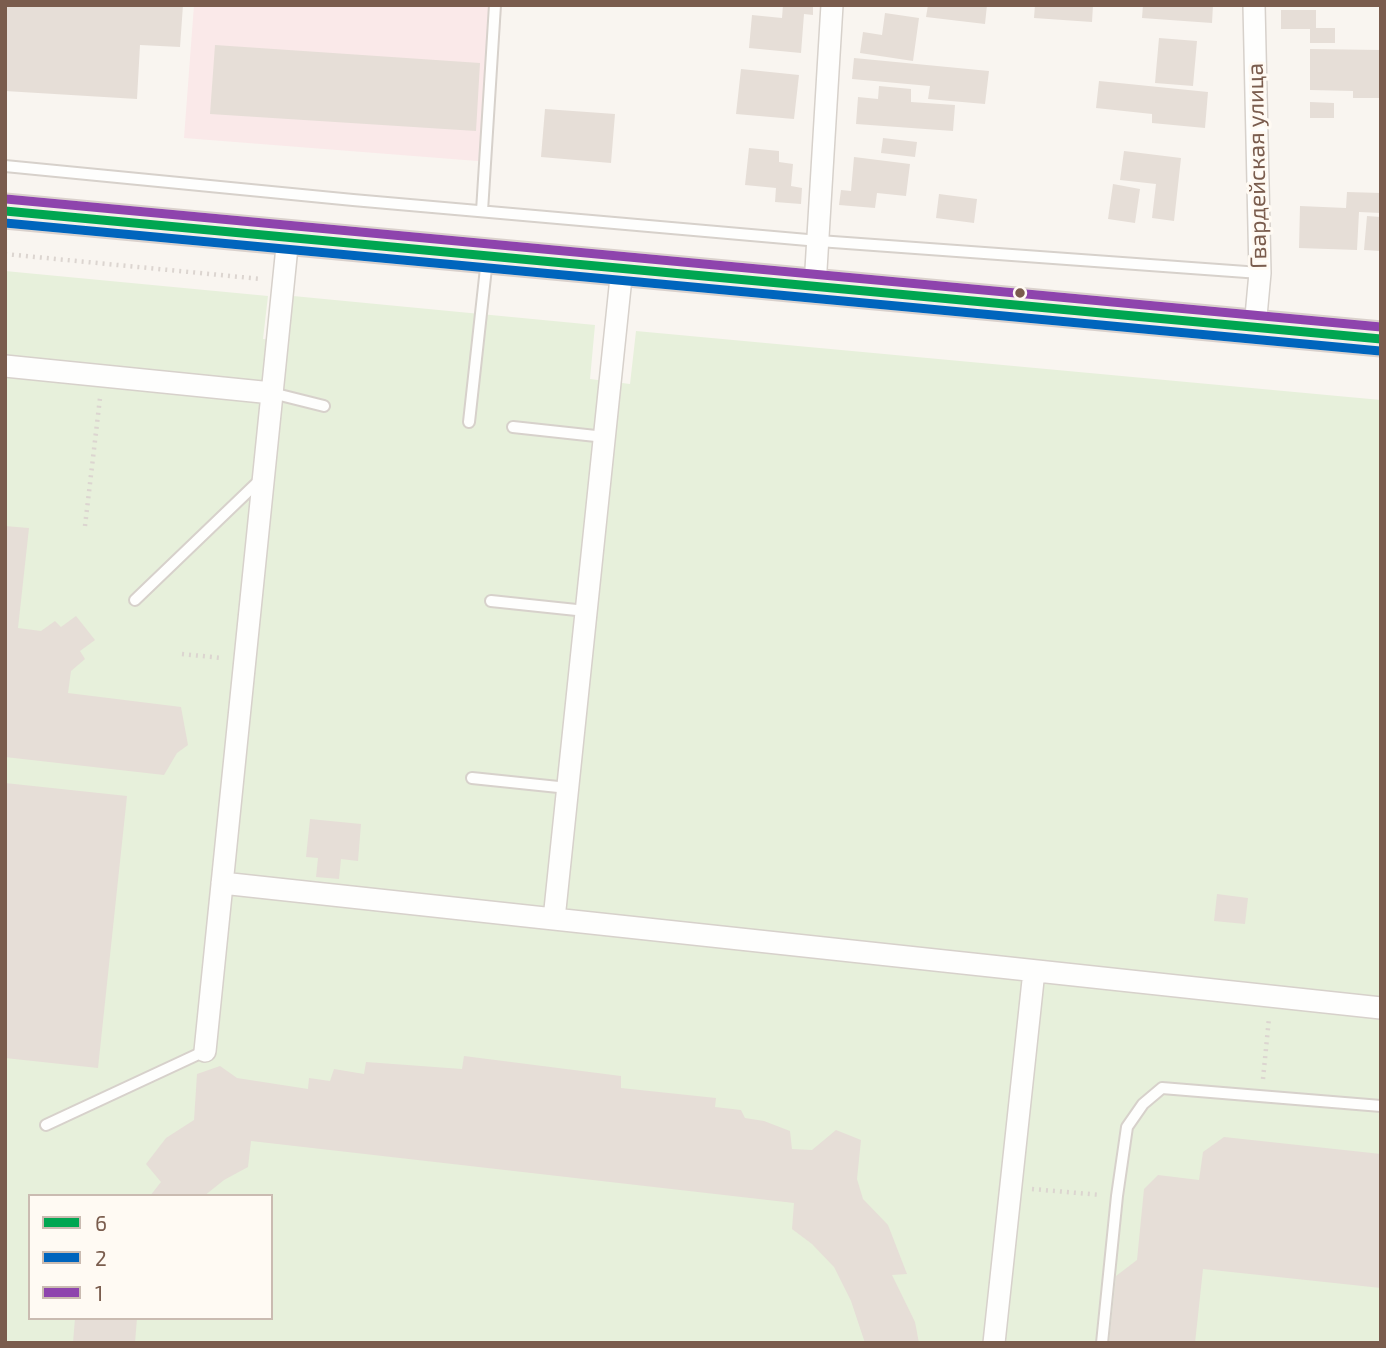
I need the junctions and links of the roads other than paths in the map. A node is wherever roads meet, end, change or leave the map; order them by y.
1 (495, 5) edge
2 (832, 5) edge
3 (1254, 5) edge
4 (5, 166) edge
5 (5, 211) edge
6 (482, 211) junction
7 (288, 237) junction
8 (819, 241) junction
9 (487, 256) junction
10 (622, 268) junction
11 (1260, 273) junction
12 (815, 286) junction
13 (1255, 327) junction
14 (1381, 339) edge
15 (5, 366) edge
16 (272, 393) junction
17 (324, 406) dead end
18 (469, 422) dead end
19 (513, 427) dead end
20 (605, 437) junction
21 (263, 478) junction
22 (135, 600) dead end
23 (492, 601) dead end
24 (586, 611) junction
25 (472, 778) dead end
26 (568, 788) junction
27 (222, 883) junction
28 (554, 919) junction
29 (1034, 971) junction
30 (1381, 1008) edge
31 (205, 1051) joint
32 (1381, 1106) edge
33 (46, 1125) dead end
34 (994, 1343) edge
35 (1102, 1343) edge

1 - 6 lane
2 - 8 street
3 - 11 street, Гвардейская улица
4 - 6 lane
5 - 7 main road
6 - 8 lane
7 - 9 main road
7 - 16 street
8 - 11 lane
8 - 12 street
9 - 10 main road
9 - 18 lane
10 - 12 main road
10 - 20 street
11 - 13 street, Гвардейская улица
12 - 13 main road
13 - 14 main road
15 - 16 street
16 - 17 lane
16 - 21 street
19 - 20 lane
20 - 24 street
21 - 22 lane
21 - 27 street
23 - 24 lane
24 - 26 street
25 - 26 lane
26 - 28 street
27 - 28 street
27 - 31 street
28 - 29 street
29 - 30 street
29 - 34 street
31 - 33 lane
32 - 35 lane

